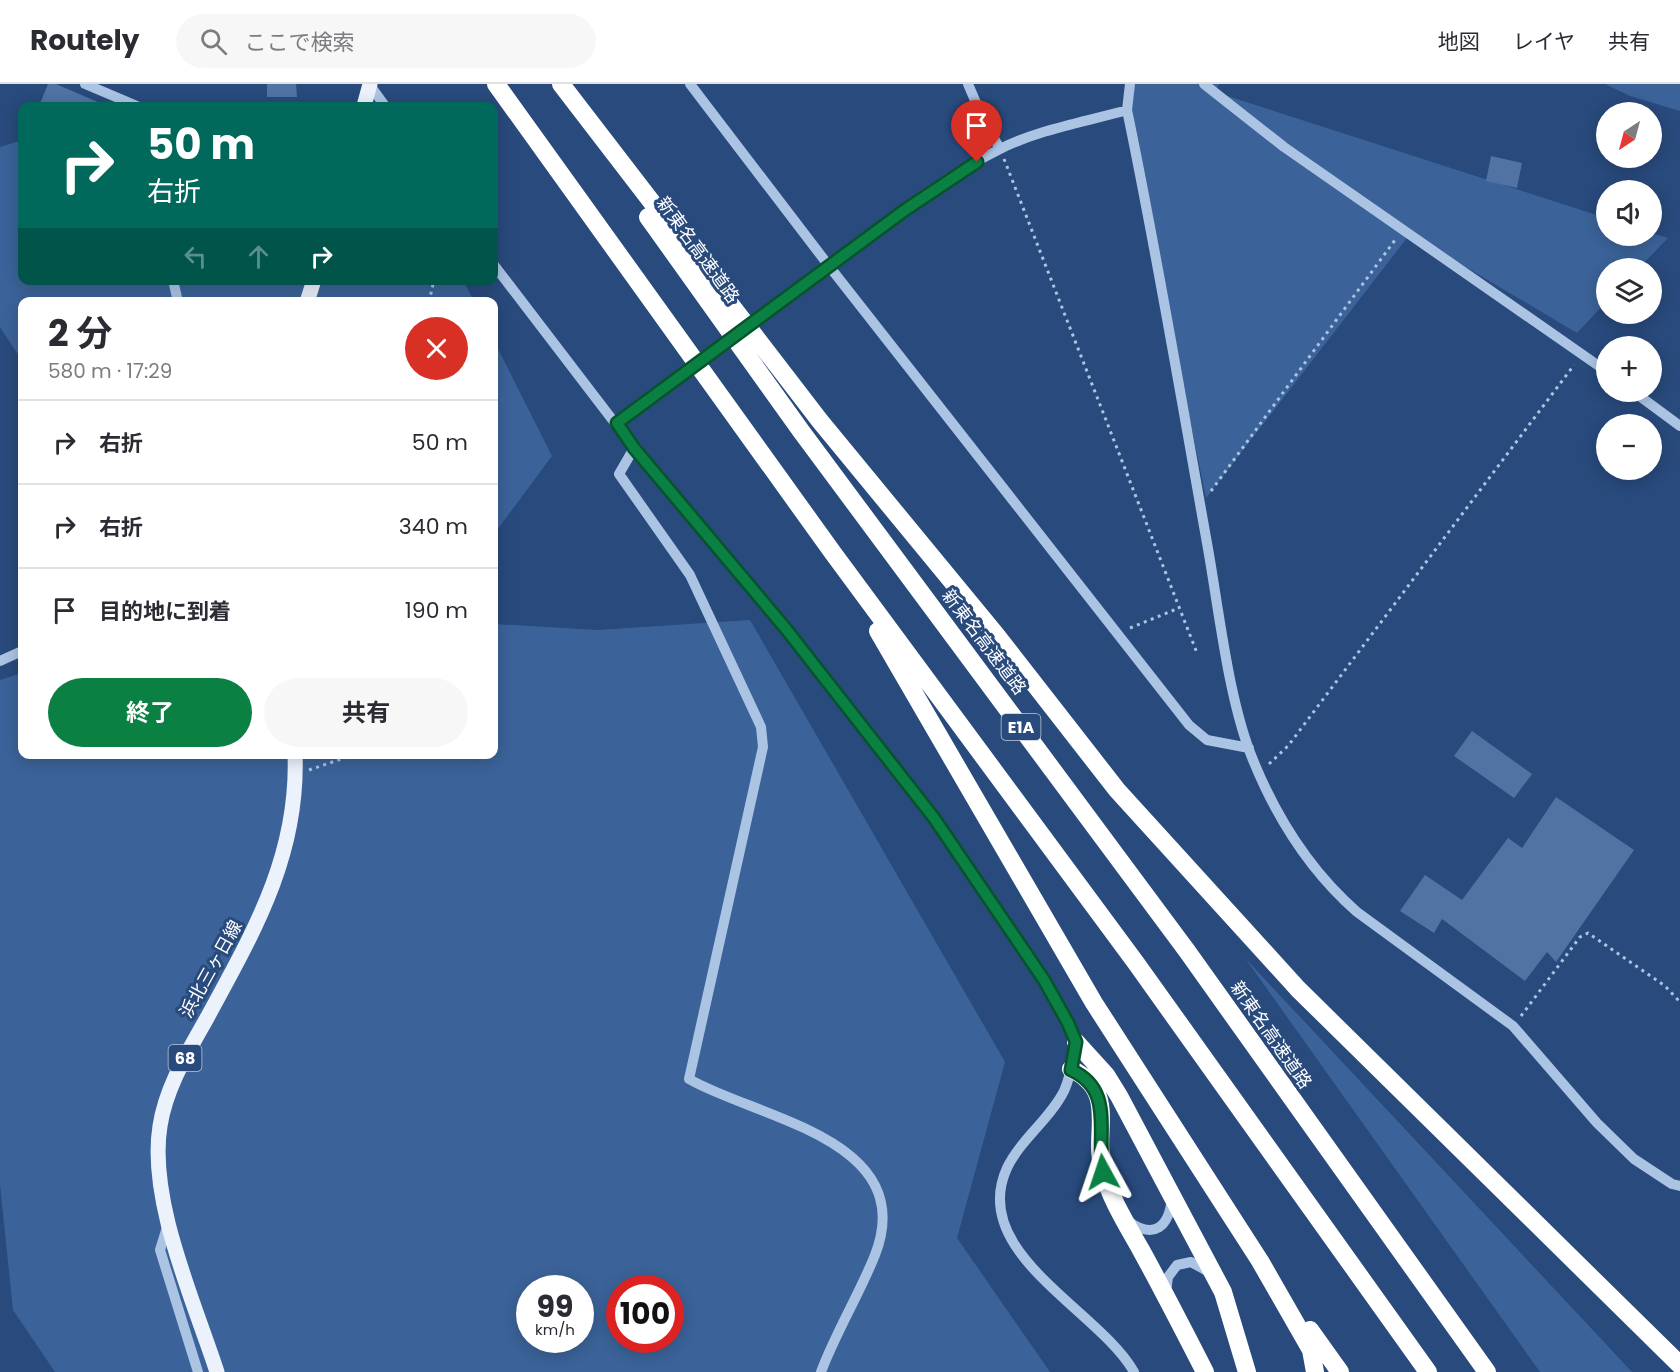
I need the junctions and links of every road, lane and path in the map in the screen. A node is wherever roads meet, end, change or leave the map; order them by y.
1 (85, 84) edge
2 (370, 84) edge
3 (496, 84) edge
4 (553, 84) edge
5 (561, 84) edge
6 (690, 84) edge
7 (968, 84) edge
8 (1130, 84) edge
9 (1204, 84) edge
10 (127, 102) edge
11 (365, 102) edge
12 (382, 102) edge
13 (1127, 110) junction
14 (1000, 149) junction
15 (1403, 229) junction
16 (829, 266) junction
17 (498, 270) edge
18 (1583, 354) junction
19 (1596, 364) edge
20 (1648, 402) edge
21 (617, 423) junction
22 (1680, 426) edge
23 (634, 448) junction
24 (1200, 505) junction
25 (833, 553) junction
26 (1179, 608) junction
27 (1117, 633) junction
28 (18, 653) edge
29 (1197, 653) dead end
30 (0, 661) edge
31 (1249, 748) junction
32 (295, 759) edge
33 (341, 759) edge
34 (1259, 773) junction
35 (296, 774) junction
36 (1680, 1002) edge
37 (1513, 1026) junction
38 (1076, 1042) junction
39 (1071, 1070) junction
40 (1680, 1186) edge
41 (1172, 1198) junction
42 (1123, 1217) junction
43 (168, 1224) junction
44 (1260, 1261) junction
45 (1215, 1276) junction
46 (1166, 1296) junction
47 (1680, 1365) edge
48 (198, 1372) edge
49 (217, 1372) edge
50 (821, 1372) edge
51 (1134, 1372) edge
52 (1205, 1372) edge
53 (1246, 1372) edge
54 (1315, 1372) edge
55 (1340, 1372) edge
56 (1428, 1372) edge
57 (1486, 1372) edge

1 - 10 street
2 - 11 main road
2 - 12 street
3 - 25 highway, E1A
4 - 57 highway, 新東名高速道路 / E1A
5 - 47 highway
6 - 16 street
7 - 14 street
8 - 13 street
9 - 15 street
13 - 14 street
13 - 24 street
14 - 16 street
14 - 26 path
15 - 18 street
15 - 24 path
16 - 21 street, bridge
16 - 27 street
17 - 21 street
18 - 19 street
18 - 34 path
20 - 22 street
21 - 23 street
23 - 38 street
23 - 50 street
24 - 31 street
25 - 44 highway
25 - 56 highway, E1A
26 - 27 path
26 - 29 path
27 - 31 street
28 - 30 street
31 - 34 street
32 - 35 main road, 浜北三ヶ日線 / 68
33 - 35 path
34 - 37 street
35 - 43 main road, 浜北三ヶ日線 / 68
36 - 37 path
37 - 40 street
38 - 39 street
38 - 41 highway
39 - 42 highway
39 - 51 street
41 - 42 street
41 - 45 highway
42 - 46 highway
43 - 48 street
43 - 49 main road, 浜北三ヶ日線 / 68
44 - 54 highway
44 - 55 highway
45 - 46 street
45 - 53 highway
46 - 52 highway

